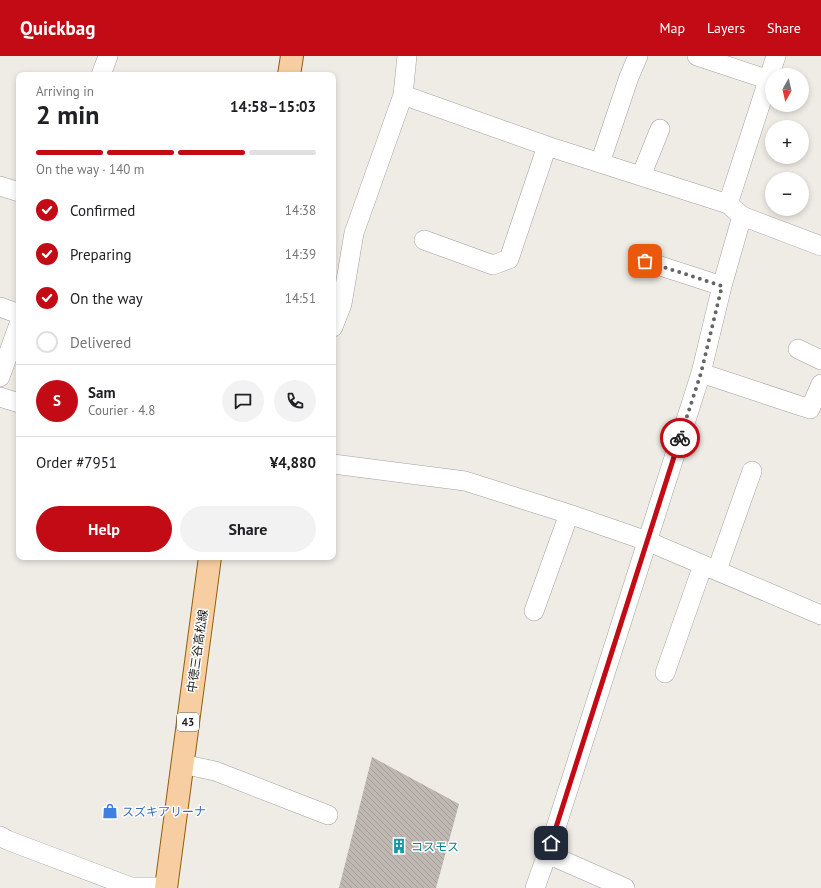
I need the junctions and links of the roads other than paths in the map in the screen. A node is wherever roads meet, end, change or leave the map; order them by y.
1 (107, 56) edge
2 (292, 56) edge
3 (407, 56) edge
4 (638, 56) edge
5 (697, 56) edge
6 (776, 56) edge
7 (772, 68) edge
8 (102, 72) edge
9 (289, 72) edge
10 (765, 79) edge
11 (765, 92) edge
12 (403, 95) junction
13 (660, 129) dead end
14 (547, 146) junction
15 (600, 163) junction
16 (641, 176) junction
17 (0, 186) edge
18 (16, 191) edge
19 (735, 210) junction
20 (424, 240) dead end
21 (821, 246) edge
22 (645, 261) dead end
23 (722, 286) junction
24 (0, 307) edge
25 (16, 313) edge
26 (336, 319) edge
27 (16, 332) edge
28 (798, 349) dead end
29 (821, 360) edge
30 (701, 373) junction
31 (0, 377) edge
32 (821, 384) edge
33 (0, 397) edge
34 (16, 402) edge
35 (336, 464) edge
36 (752, 471) dead end
37 (569, 514) junction
38 (647, 541) junction
39 (210, 560) edge
40 (710, 568) junction
41 (534, 612) dead end
42 (821, 615) edge
43 (665, 673) dead end
44 (182, 764) junction
45 (328, 815) dead end
46 (0, 836) edge
47 (551, 843) junction
48 (166, 888) edge
49 (535, 888) edge
50 (625, 888) edge

1 - 8 street
2 - 9 main road
3 - 12 street
4 - 15 street
5 - 10 street
6 - 7 street
11 - 19 street
12 - 14 street
12 - 26 street
13 - 16 street
14 - 15 street
14 - 20 street
15 - 16 street
16 - 19 street
17 - 18 street
19 - 21 street
19 - 23 street
22 - 23 street
23 - 30 street
24 - 25 street
27 - 31 street
28 - 29 street
30 - 32 street
30 - 38 street
33 - 34 street
35 - 37 street
36 - 40 street
37 - 38 street
37 - 41 street
38 - 40 street
38 - 47 street
39 - 44 main road, 中徳三谷高松線 / 43
40 - 42 street
40 - 43 street
44 - 45 street
44 - 48 main road, 中徳三谷高松線 / 43
46 - 48 street
47 - 49 street
47 - 50 street

